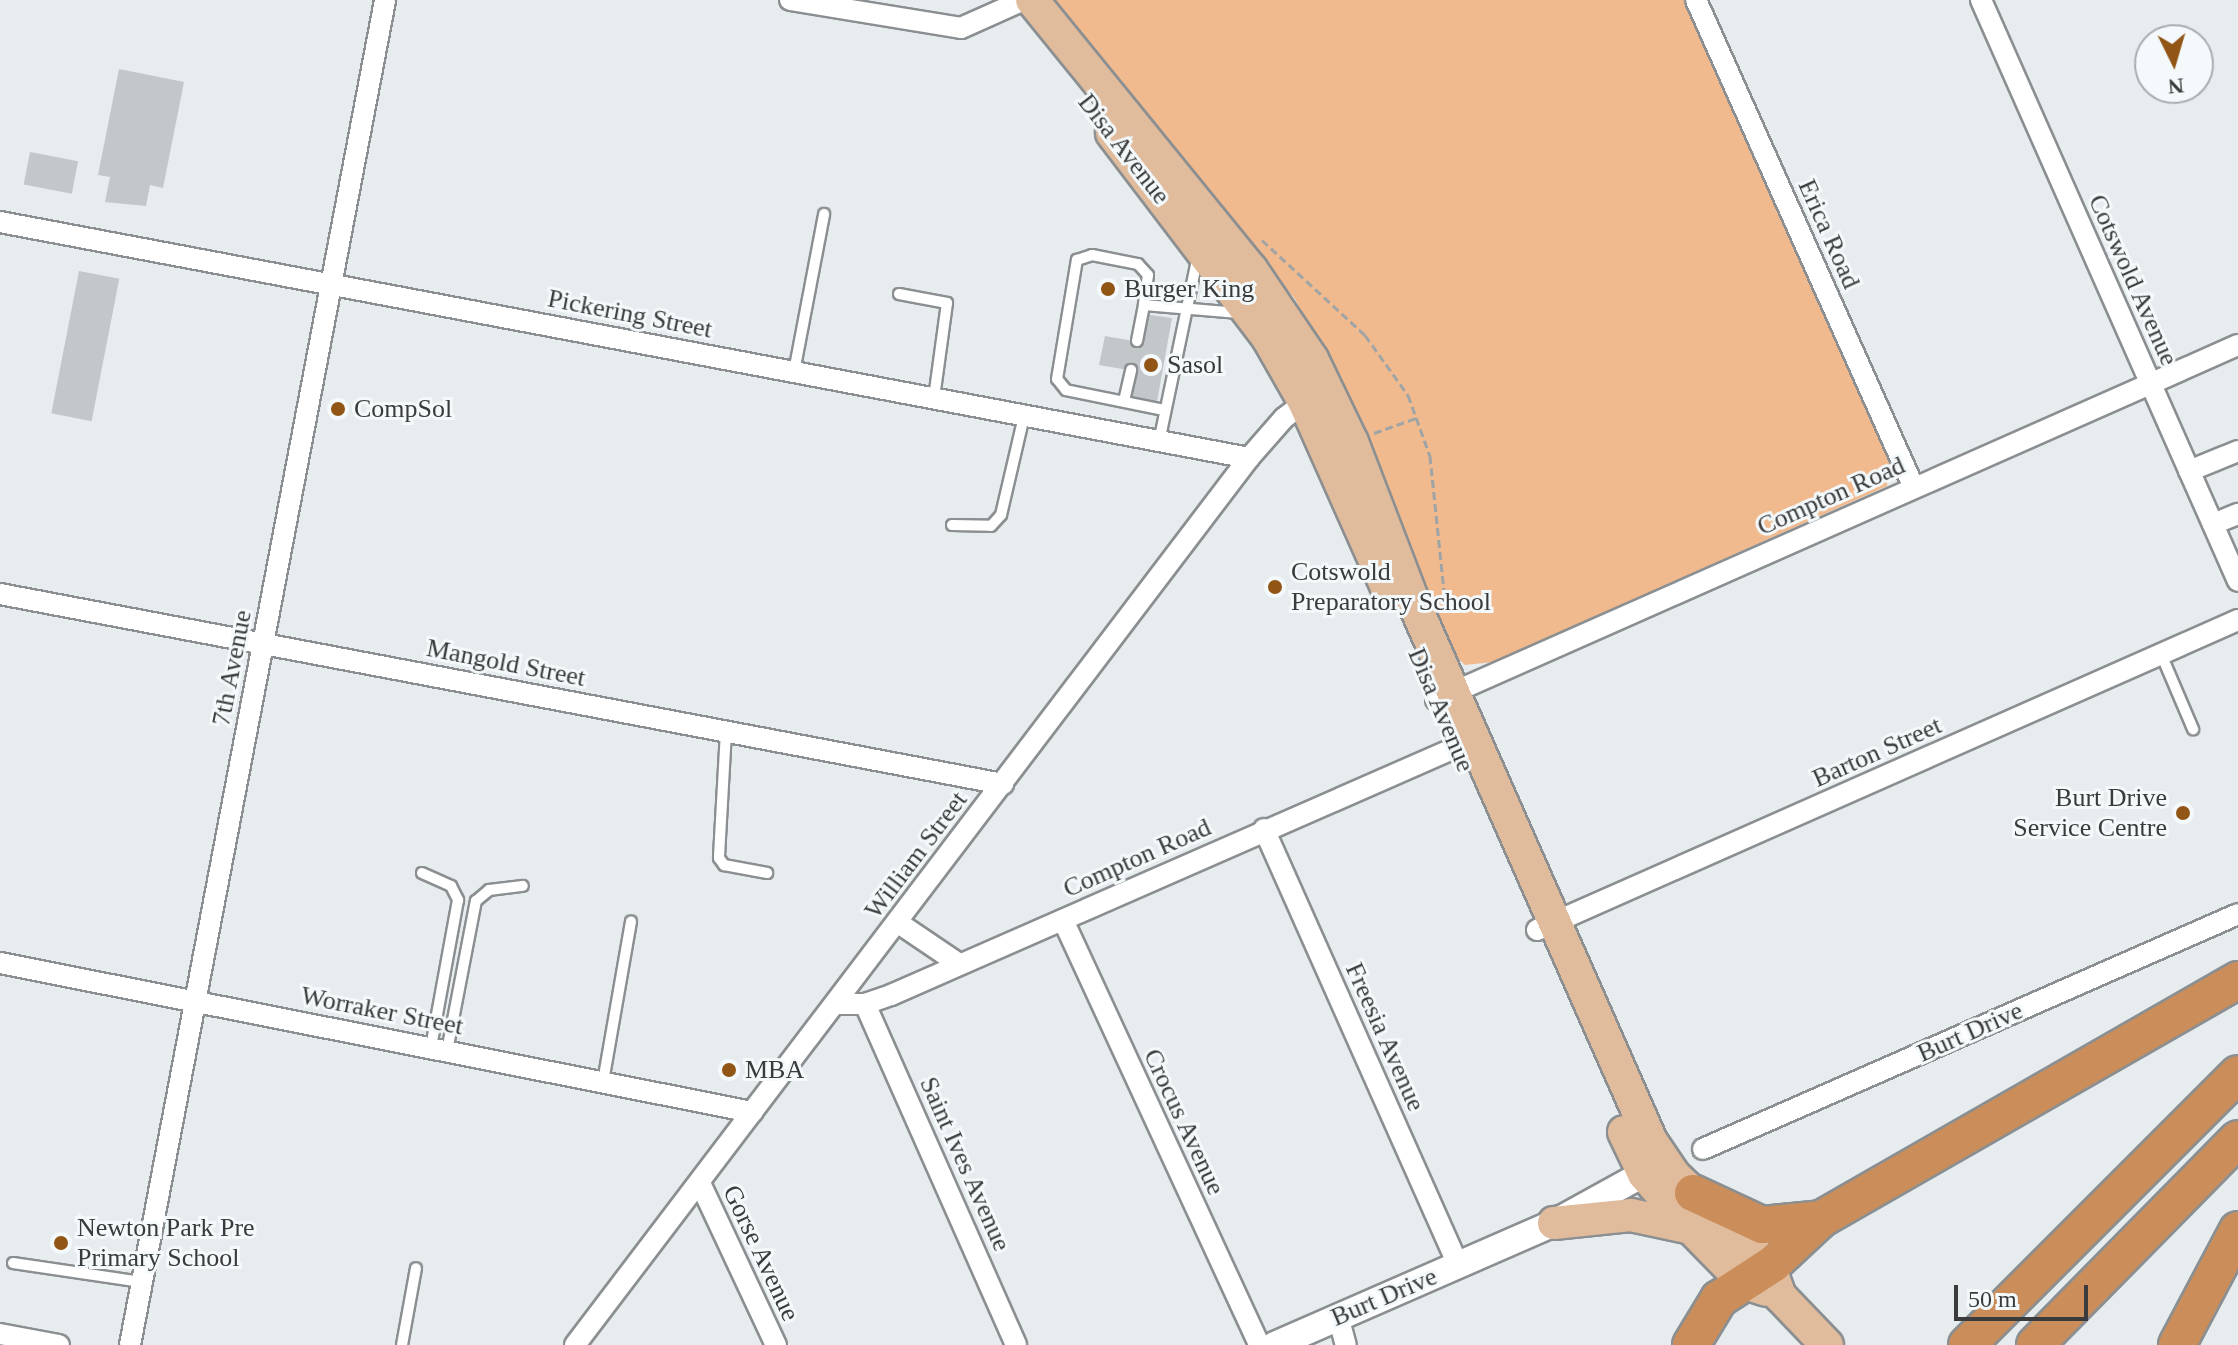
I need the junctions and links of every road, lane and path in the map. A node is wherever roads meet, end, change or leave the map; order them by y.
1 (385, 0) edge
2 (790, 0) edge
3 (1696, 0) edge
4 (1981, 0) edge
5 (1019, 2) edge
6 (824, 214) dead end
7 (0, 222) edge
8 (1254, 233) dead end
9 (1200, 248) junction
10 (331, 283) junction
11 (899, 294) dead end
12 (1144, 305) junction
13 (1183, 312) junction
14 (1252, 317) junction
15 (1137, 341) dead end
16 (2238, 345) edge
17 (1131, 370) dead end
18 (794, 372) junction
19 (2150, 383) junction
20 (1316, 395) junction
21 (934, 398) junction
22 (1124, 401) junction
23 (1164, 410) junction
24 (1024, 416) junction
25 (1419, 417) junction
26 (1382, 430) dead end
27 (1159, 442) junction
28 (2238, 451) edge
29 (1249, 458) junction
30 (2189, 471) junction
31 (1914, 488) junction
32 (2238, 514) edge
33 (2213, 524) junction
34 (952, 525) dead end
35 (2238, 581) edge
36 (0, 594) edge
37 (2238, 620) edge
38 (1447, 623) dead end
39 (263, 643) junction
40 (2161, 654) junction
41 (1445, 695) junction
42 (2193, 729) dead end
43 (726, 731) junction
44 (1465, 743) junction
45 (1003, 784) junction
46 (1264, 829) junction
47 (422, 873) dead end
48 (767, 873) dead end
49 (523, 886) dead end
50 (2238, 914) edge
51 (1063, 920) junction
52 (631, 921) dead end
53 (897, 922) junction
54 (1546, 926) junction
55 (0, 963) edge
56 (959, 964) junction
57 (2238, 980) edge
58 (196, 1000) junction
59 (837, 1004) junction
60 (865, 1004) junction
61 (439, 1049) junction
62 (2238, 1074) edge
63 (603, 1082) junction
64 (752, 1112) junction
65 (2238, 1139) edge
66 (1703, 1149) dead end
67 (1654, 1168) junction
68 (700, 1183) junction
69 (1692, 1210) junction
70 (1821, 1219) junction
71 (1554, 1223) junction
72 (2238, 1230) edge
73 (13, 1263) dead end
74 (1458, 1265) junction
75 (416, 1268) dead end
76 (142, 1282) junction
77 (1765, 1282) junction
78 (1338, 1316) junction
79 (0, 1334) edge
80 (59, 1345) edge
81 (130, 1345) edge
82 (402, 1345) edge
83 (575, 1345) edge
84 (776, 1345) edge
85 (1016, 1345) edge
86 (1259, 1345) edge
87 (1275, 1345) edge
88 (1346, 1345) edge
89 (1691, 1345) edge
90 (1827, 1345) edge
91 (1967, 1345) edge
92 (2035, 1345) edge
93 (2177, 1345) edge

1 - 10 street, 7th Avenue
2 - 5 street
3 - 31 street, Erica Road
4 - 19 street, Cotswold Avenue
5 - 9 main road, Disa Avenue
5 - 20 main road, Disa Avenue
6 - 18 lane
7 - 10 street, Pickering Street
8 - 25 path
9 - 13 lane
9 - 14 main road, Disa Avenue
10 - 18 street, Pickering Street
10 - 39 street, 7th Avenue
11 - 21 lane
12 - 13 lane
12 - 15 lane
12 - 22 lane
13 - 14 lane
13 - 23 lane
14 - 20 main road, Disa Avenue
16 - 19 street, Compton Road
17 - 22 lane
18 - 21 street, Pickering Street
19 - 30 street, Cotswold Avenue
19 - 31 street, Compton Road
20 - 29 street, William Street
20 - 41 main road, Disa Avenue
21 - 24 street, Pickering Street
22 - 23 lane
23 - 27 lane
24 - 27 street, Pickering Street
24 - 34 lane
25 - 26 path
25 - 38 path
27 - 29 street, Pickering Street
28 - 30 street
29 - 45 street, William Street
30 - 33 street, Cotswold Avenue
31 - 41 street, Compton Road
32 - 33 street
33 - 35 street, Cotswold Avenue
36 - 39 street, Mangold Street
37 - 40 street, Barton Street
39 - 43 street, Mangold Street
39 - 58 street, 7th Avenue
40 - 42 lane
40 - 54 street, Barton Street
41 - 44 main road, Disa Avenue
43 - 45 street, Mangold Street
43 - 48 lane
44 - 46 street, Compton Road
44 - 54 main road, Disa Avenue
45 - 53 street, William Street
46 - 51 street, Compton Road
46 - 74 street, Freesia Avenue
47 - 61 lane
49 - 61 lane
50 - 66 street, Burt Drive
51 - 56 street, Compton Road
51 - 86 street, Crocus Avenue
52 - 63 lane
53 - 56 street
53 - 59 street, William Street
54 - 67 main road, Disa Avenue
55 - 58 street, Worraker Street
56 - 60 street, Compton Road
57 - 70 highway
58 - 61 street, Worraker Street
58 - 76 street, 7th Avenue
59 - 60 street, Compton Road
59 - 64 street, William Street
60 - 85 street, Saint Ives Avenue
61 - 63 street, Worraker Street
62 - 91 highway
63 - 64 street, Worraker Street
64 - 68 street, William Street
65 - 92 highway
67 - 69 main road, Disa Avenue
67 - 71 street, Burt Drive
68 - 83 street, William Street
68 - 84 street, Gorse Avenue
69 - 70 highway
69 - 71 main road
69 - 77 main road, Disa Avenue
70 - 77 highway
71 - 74 street, Burt Drive
72 - 93 highway
73 - 76 lane
74 - 78 street, Burt Drive
75 - 82 lane
76 - 81 street, 7th Avenue
77 - 89 highway
77 - 90 main road, Disa Avenue
78 - 87 street, Burt Drive
78 - 88 street
79 - 80 street

